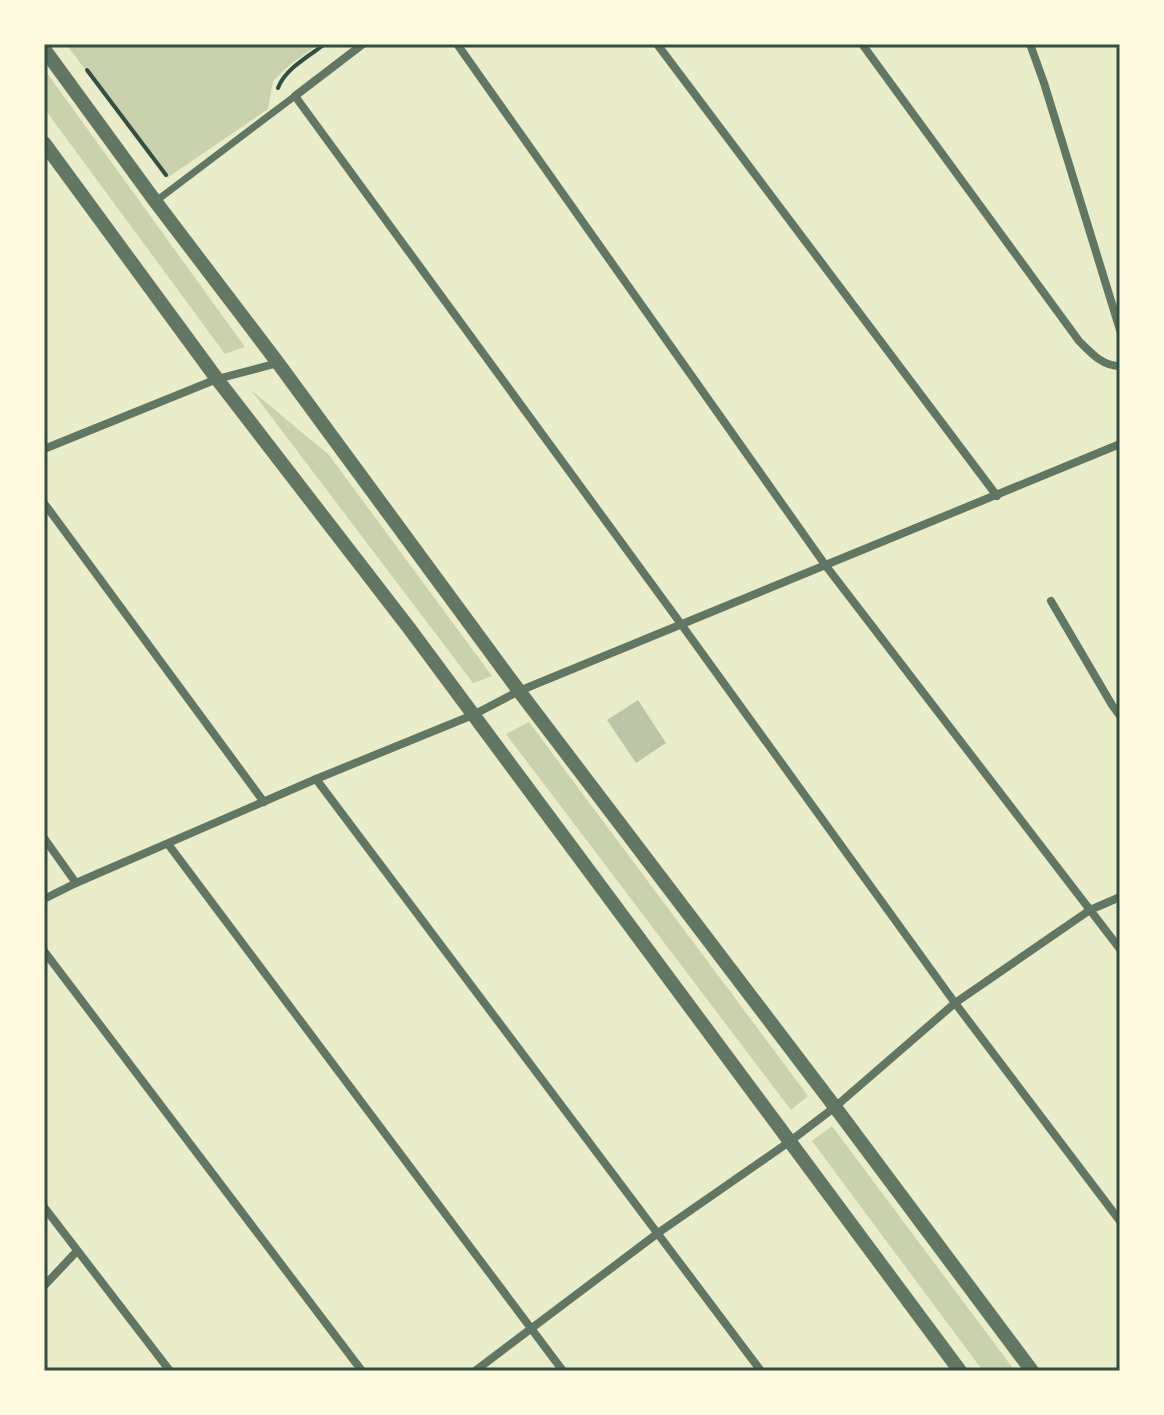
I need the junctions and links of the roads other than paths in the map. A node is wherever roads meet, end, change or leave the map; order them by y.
1 (363, 44) edge
2 (457, 44) edge
3 (657, 44) edge
4 (862, 44) edge
5 (1030, 44) edge
6 (44, 49) edge
7 (295, 96) junction
8 (44, 143) edge
9 (155, 201) junction
10 (1120, 330) edge
11 (278, 363) junction
12 (1120, 366) edge
13 (217, 379) junction
14 (1120, 444) edge
15 (44, 449) edge
16 (997, 496) junction
17 (44, 503) edge
18 (826, 566) junction
19 (1051, 601) dead end
20 (681, 624) junction
21 (519, 691) junction
22 (473, 715) junction
23 (1120, 716) edge
24 (316, 779) junction
25 (264, 802) junction
26 (44, 838) edge
27 (168, 844) junction
28 (76, 883) junction
29 (1120, 897) edge
30 (44, 899) edge
31 (1090, 910) junction
32 (1120, 949) edge
33 (44, 951) edge
34 (955, 1003) junction
35 (835, 1107) junction
36 (789, 1142) junction
37 (44, 1207) edge
38 (1120, 1221) edge
39 (658, 1233) junction
40 (77, 1251) junction
41 (44, 1286) edge
42 (531, 1329) junction
43 (170, 1371) edge
44 (362, 1371) edge
45 (475, 1371) edge
46 (563, 1371) edge
47 (761, 1371) edge
48 (960, 1371) edge
49 (1032, 1371) edge

1 - 7 street
2 - 18 street
3 - 16 street
4 - 12 street
5 - 10 street
6 - 9 street
7 - 9 street
7 - 20 street
8 - 13 street
9 - 11 street
11 - 13 street
11 - 21 street
13 - 15 street
13 - 22 street
14 - 16 street
16 - 18 street
17 - 25 street
18 - 20 street
18 - 31 street
19 - 23 street
20 - 21 street
20 - 34 street
21 - 22 street
21 - 35 street
22 - 24 street
22 - 36 street
24 - 25 street
24 - 39 street
25 - 27 street
26 - 28 street
27 - 28 street
27 - 42 street
28 - 30 street
29 - 31 street
31 - 32 street
31 - 34 street
33 - 44 street
34 - 35 street
34 - 38 street
35 - 36 street
35 - 49 street
36 - 39 street
36 - 48 street
37 - 40 street
39 - 42 street
39 - 47 street
40 - 41 street
40 - 43 street
42 - 45 street
42 - 46 street

